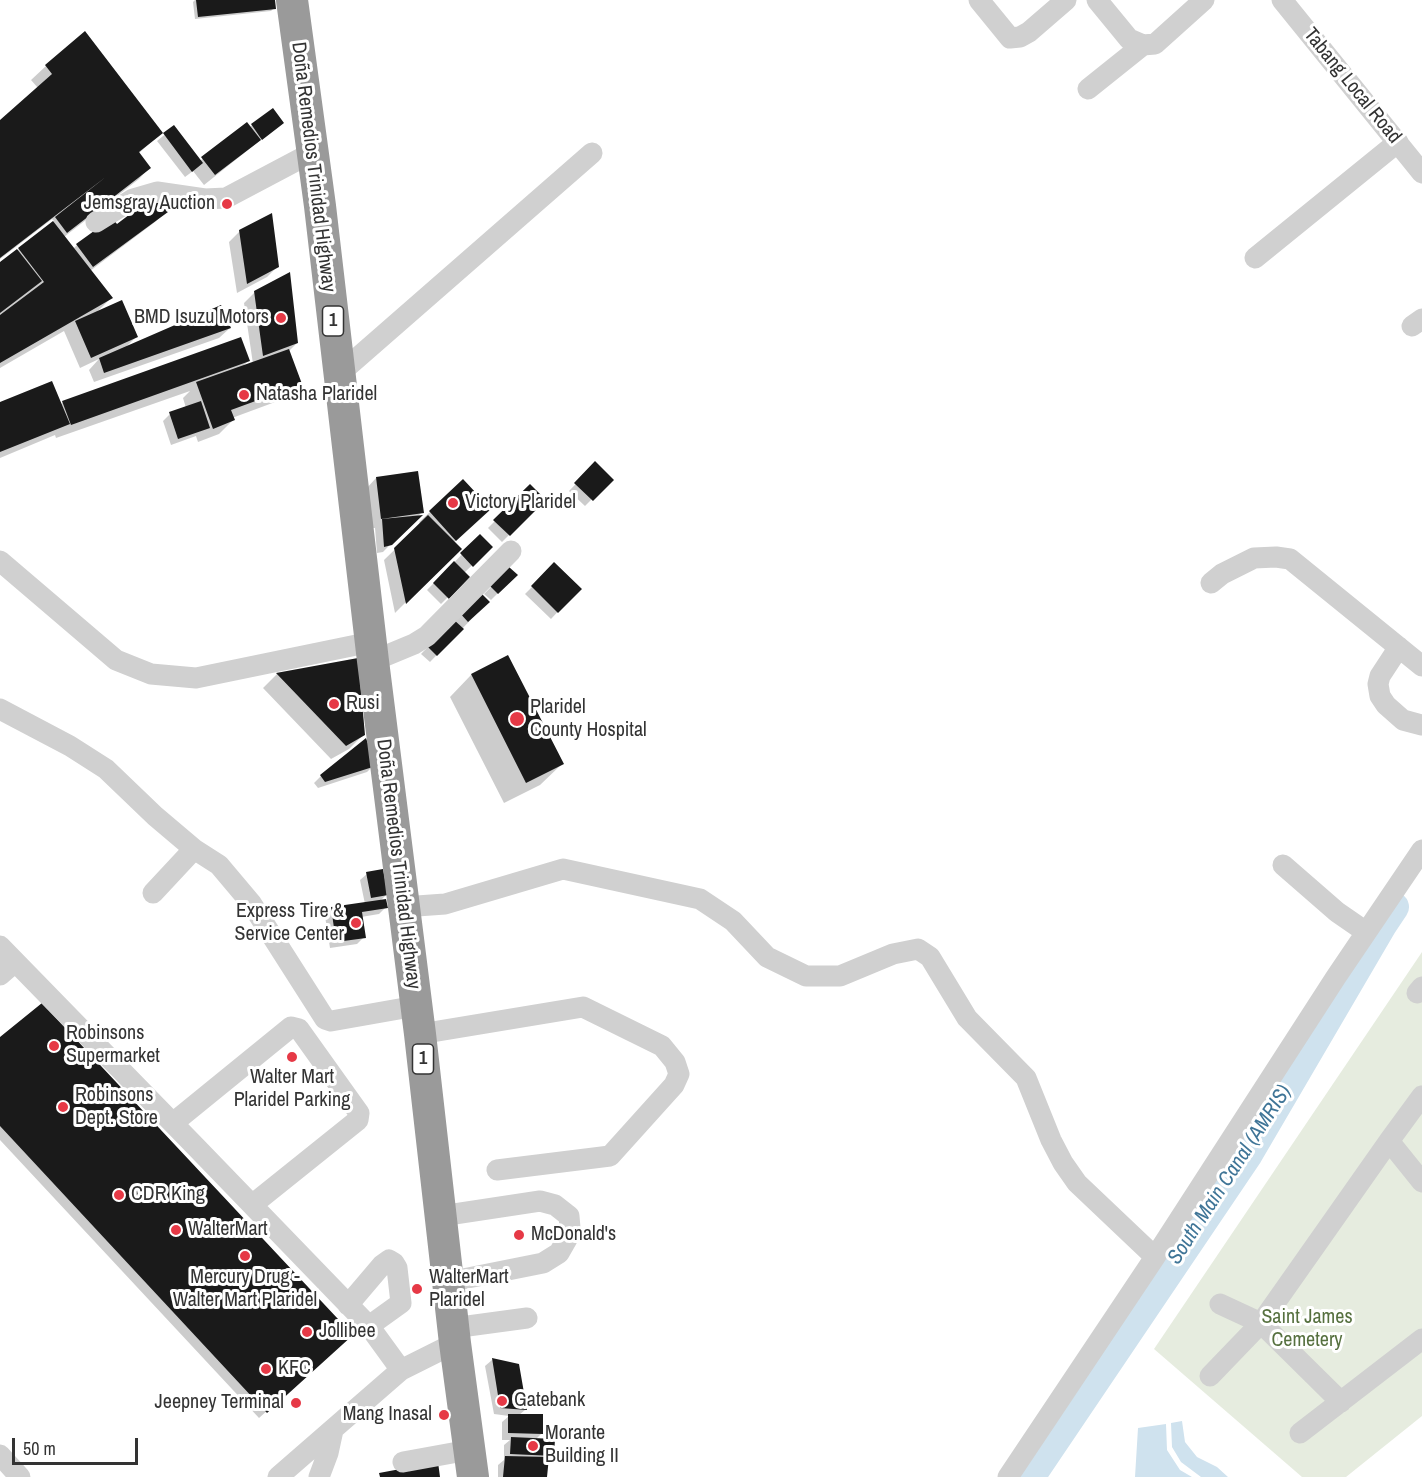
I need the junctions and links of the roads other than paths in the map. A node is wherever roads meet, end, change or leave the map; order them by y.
1 (292, 0) edge
2 (979, 0) edge
3 (1066, 0) edge
4 (1097, 0) edge
5 (1204, 0) edge
6 (1282, 0) edge
7 (1143, 45) junction
8 (1088, 89) dead end
9 (1398, 142) junction
10 (313, 152) junction
11 (592, 153) dead end
12 (1422, 173) edge
13 (96, 222) dead end
14 (1255, 258) dead end
15 (339, 374) junction
16 (511, 551) dead end
17 (0, 561) edge
18 (1211, 583) dead end
19 (1399, 647) junction
20 (372, 652) junction
21 (1422, 666) edge
22 (0, 709) edge
23 (1422, 725) edge
24 (194, 849) junction
25 (1422, 850) edge
26 (1283, 865) dead end
27 (153, 893) dead end
28 (403, 907) junction
29 (1366, 933) junction
30 (0, 946) edge
31 (7, 969) edge
32 (418, 1020) junction
33 (1422, 1096) edge
34 (173, 1123) junction
35 (1389, 1141) junction
36 (497, 1170) dead end
37 (1422, 1182) edge
38 (252, 1205) junction
39 (441, 1216) junction
40 (1155, 1257) junction
41 (448, 1282) junction
42 (1221, 1304) dead end
43 (348, 1305) junction
44 (527, 1318) dead end
45 (1261, 1323) junction
46 (369, 1326) junction
47 (454, 1336) junction
48 (1422, 1339) edge
49 (401, 1370) junction
50 (1210, 1376) dead end
51 (1341, 1402) junction
52 (333, 1430) junction
53 (1300, 1433) dead end
54 (0, 1455) edge
55 (403, 1462) dead end
56 (471, 1464) edge
57 (20, 1477) edge
58 (278, 1477) edge
59 (319, 1477) edge
60 (1008, 1477) edge

1 - 10 highway, Doña Remedios Trinidad Highway / 1
2 - 3 street
4 - 7 street
5 - 7 street
6 - 9 street, Tabang Local Road
7 - 8 street
9 - 12 street, Tabang Local Road
9 - 14 street
10 - 13 street
10 - 15 highway, Doña Remedios Trinidad Highway / 1
11 - 15 street
15 - 20 highway, Doña Remedios Trinidad Highway / 1
16 - 20 street
17 - 20 street
18 - 19 street
19 - 21 street
19 - 23 street
20 - 28 highway, Doña Remedios Trinidad Highway / 1
22 - 24 street
24 - 27 street
24 - 32 street
25 - 29 street
26 - 29 street
28 - 32 highway, Doña Remedios Trinidad Highway / 1
28 - 40 street
29 - 40 street
30 - 31 street
31 - 34 street
32 - 36 street
32 - 39 highway, Doña Remedios Trinidad Highway / 1
33 - 35 street
34 - 38 street
34 - 38 street
35 - 37 street
35 - 45 street
38 - 43 street
39 - 41 highway, Doña Remedios Trinidad Highway / 1
39 - 41 street
40 - 60 street
41 - 47 highway, Doña Remedios Trinidad Highway / 1
42 - 45 street
43 - 46 street
43 - 46 street
44 - 47 street
45 - 50 street
45 - 51 street
46 - 49 street
47 - 49 street
47 - 56 highway, Doña Remedios Trinidad Highway / 1
48 - 51 street
49 - 52 street
51 - 53 street
52 - 58 street
52 - 59 street
54 - 57 street
55 - 56 street

